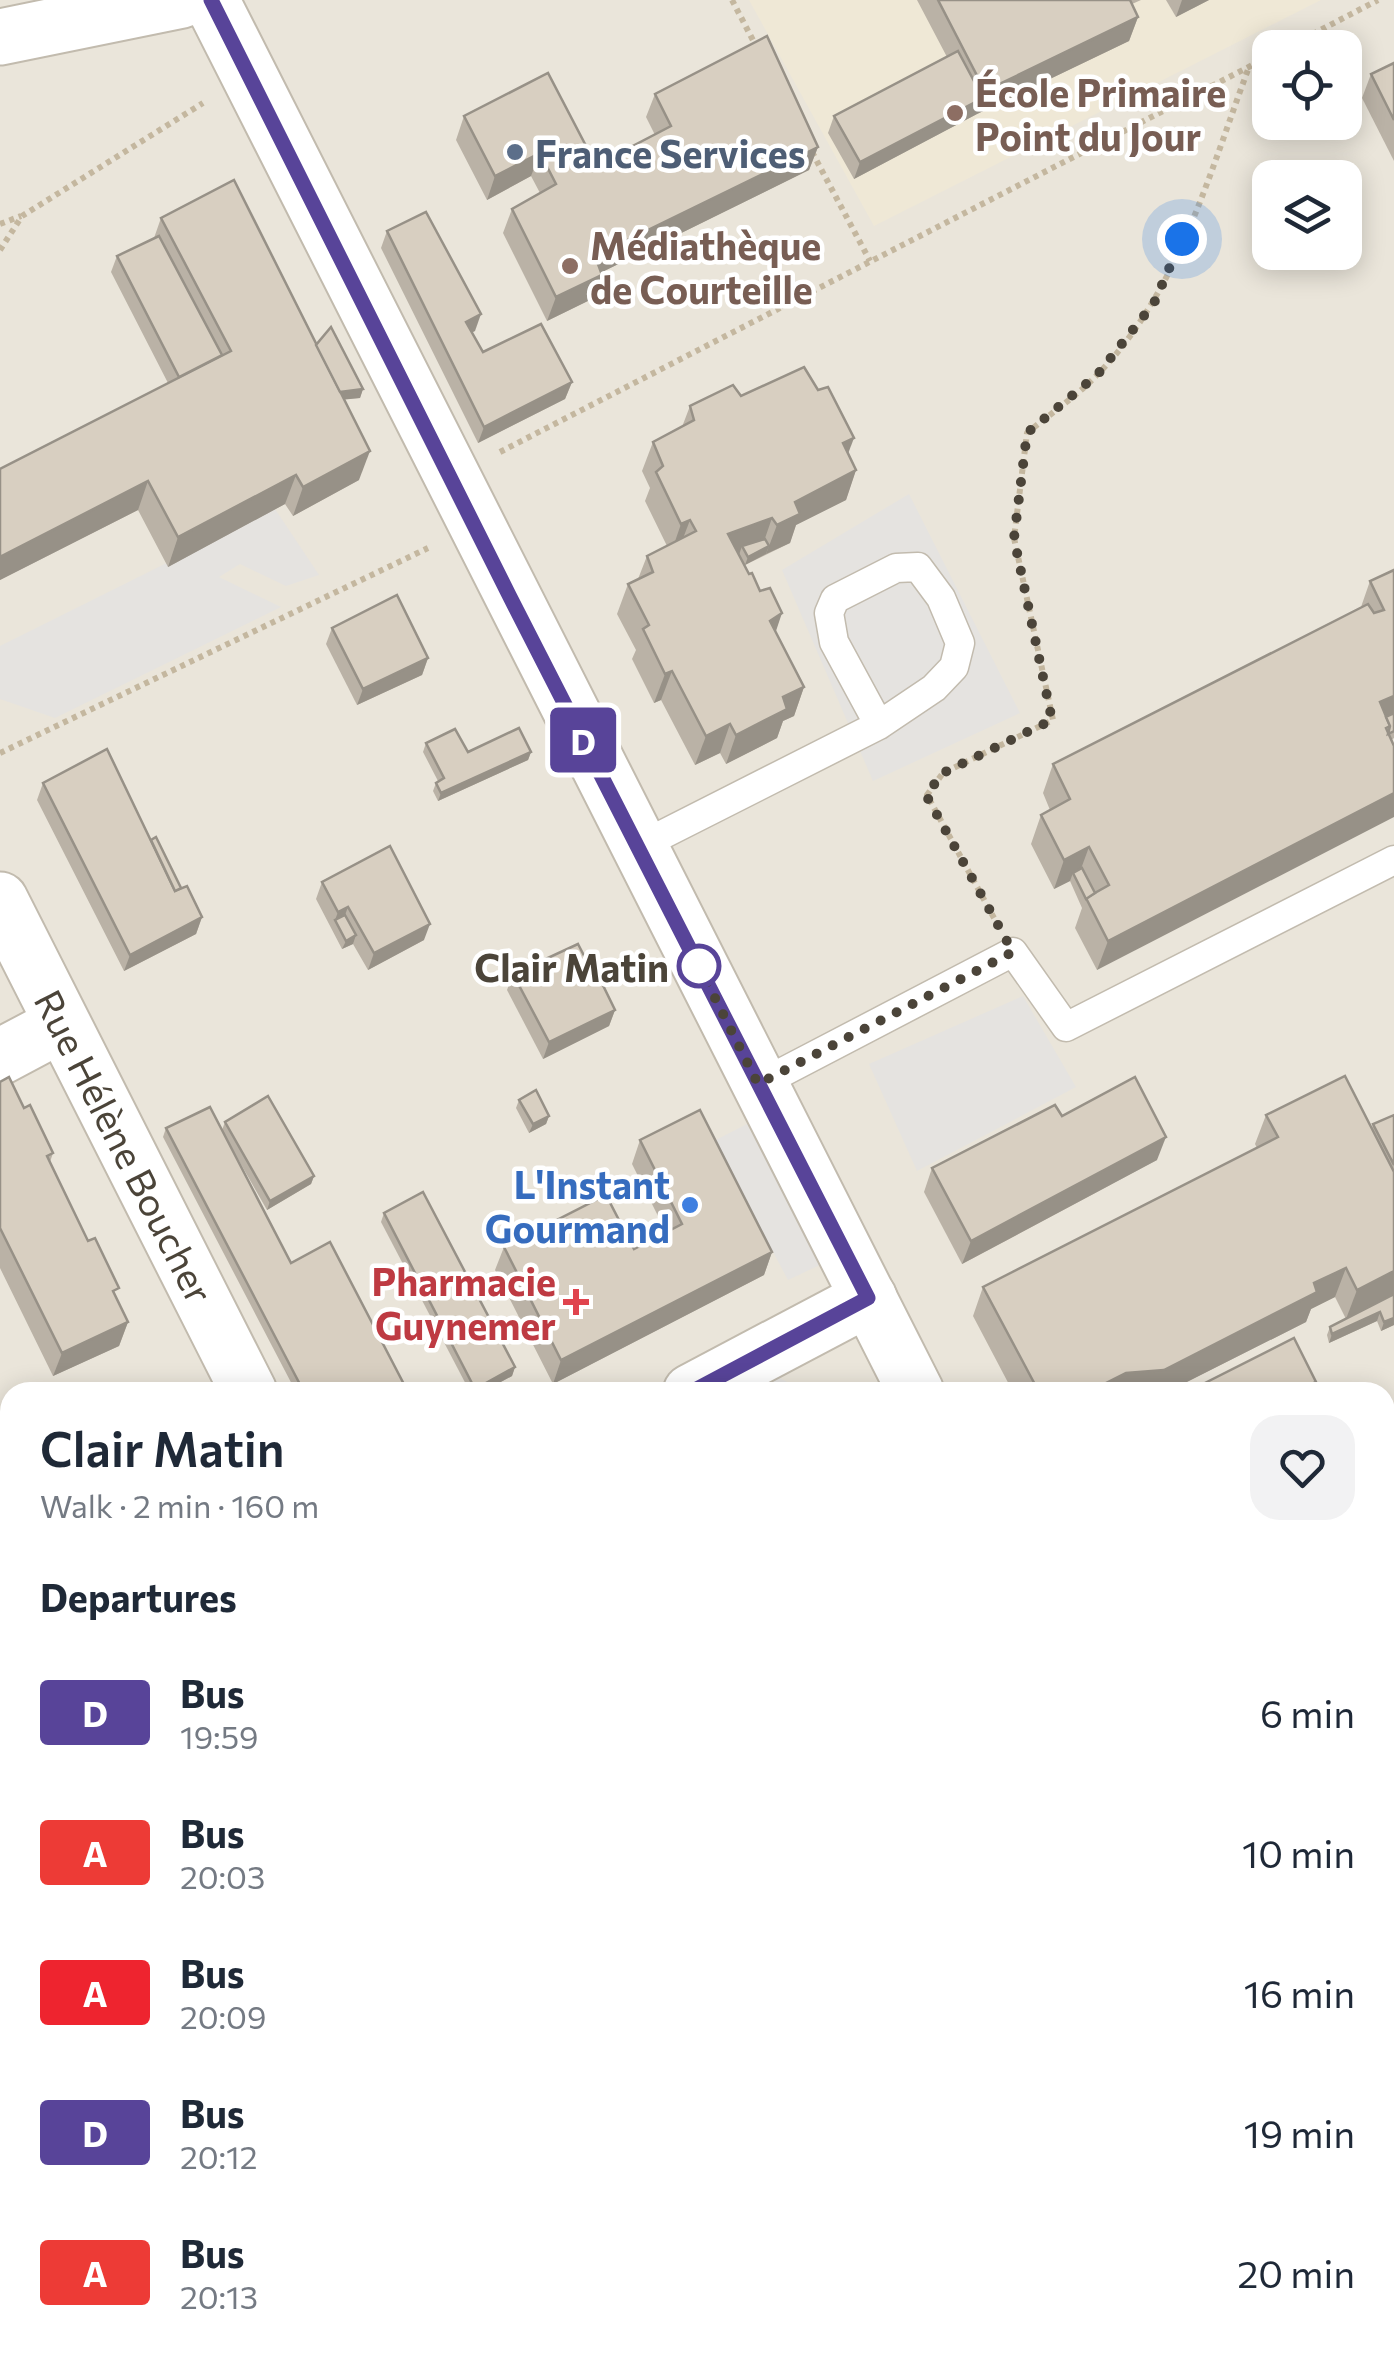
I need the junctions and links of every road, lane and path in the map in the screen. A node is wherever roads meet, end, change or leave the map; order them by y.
1 (182, 0) edge
2 (210, 0) edge
3 (732, 0) edge
4 (1378, 0) edge
5 (1320, 30) edge
6 (0, 37) edge
7 (760, 52) edge
8 (1252, 65) edge
9 (1248, 67) junction
10 (247, 76) junction
11 (806, 139) edge
12 (22, 216) junction
13 (0, 224) edge
14 (0, 250) edge
15 (870, 261) junction
16 (450, 477) junction
17 (474, 526) junction
18 (878, 725) junction
19 (0, 754) edge
20 (638, 847) junction
21 (1394, 860) edge
22 (0, 900) edge
23 (1013, 952) junction
24 (62, 1024) junction
25 (0, 1057) edge
26 (758, 1084) junction
27 (868, 1298) junction
28 (244, 1382) edge
29 (710, 1382) edge
30 (911, 1382) edge

1 - 6 street
2 - 10 street
3 - 7 path
4 - 5 path
8 - 9 path
9 - 15 path
9 - 23 path
10 - 12 path
10 - 16 street
11 - 15 path
12 - 13 path
12 - 14 path
15 - 16 path
16 - 17 street
17 - 19 path
17 - 20 street
18 - 18 lane
18 - 20 lane
20 - 26 street
21 - 23 lane
22 - 24 street, Rue Hélène Boucher
23 - 26 lane
24 - 25 street
24 - 28 street, Rue Hélène Boucher
26 - 27 street
27 - 29 street
27 - 30 street

